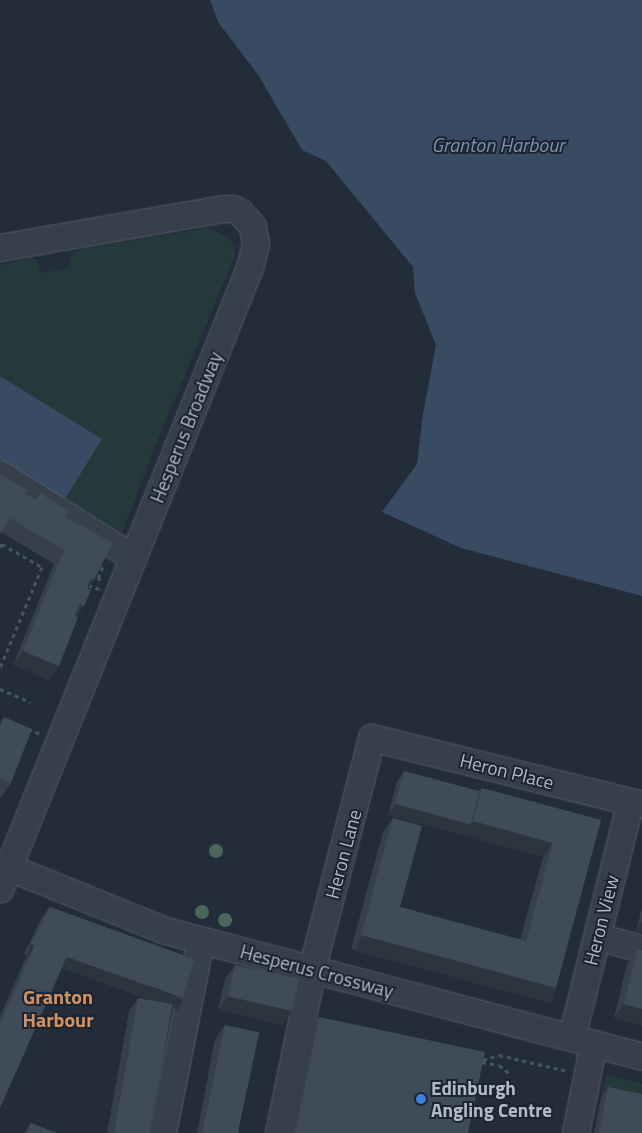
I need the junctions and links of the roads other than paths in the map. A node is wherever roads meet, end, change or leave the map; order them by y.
1 (0, 248) edge
2 (0, 474) edge
3 (134, 558) junction
4 (372, 738) joint
5 (636, 804) edge
6 (3, 874) edge
7 (597, 938) junction
8 (201, 940) junction
9 (642, 949) edge
10 (313, 970) junction
11 (583, 1041) junction
12 (642, 1057) edge
13 (163, 1133) edge
14 (279, 1133) edge
15 (576, 1133) edge

1 - 3 street, Hesperus Broadway
2 - 3 street
3 - 6 street, Hesperus Broadway
4 - 5 street, Heron Place
4 - 10 street, Heron Lane
5 - 7 street, Heron View
6 - 8 street, Hesperus Crossway
7 - 9 street
7 - 11 street, Heron View
8 - 10 street, Hesperus Crossway
8 - 13 street
10 - 11 street, Hesperus Crossway
10 - 14 street, Heron Lane
11 - 12 street, Hesperus Crossway
11 - 15 street, Heron View

